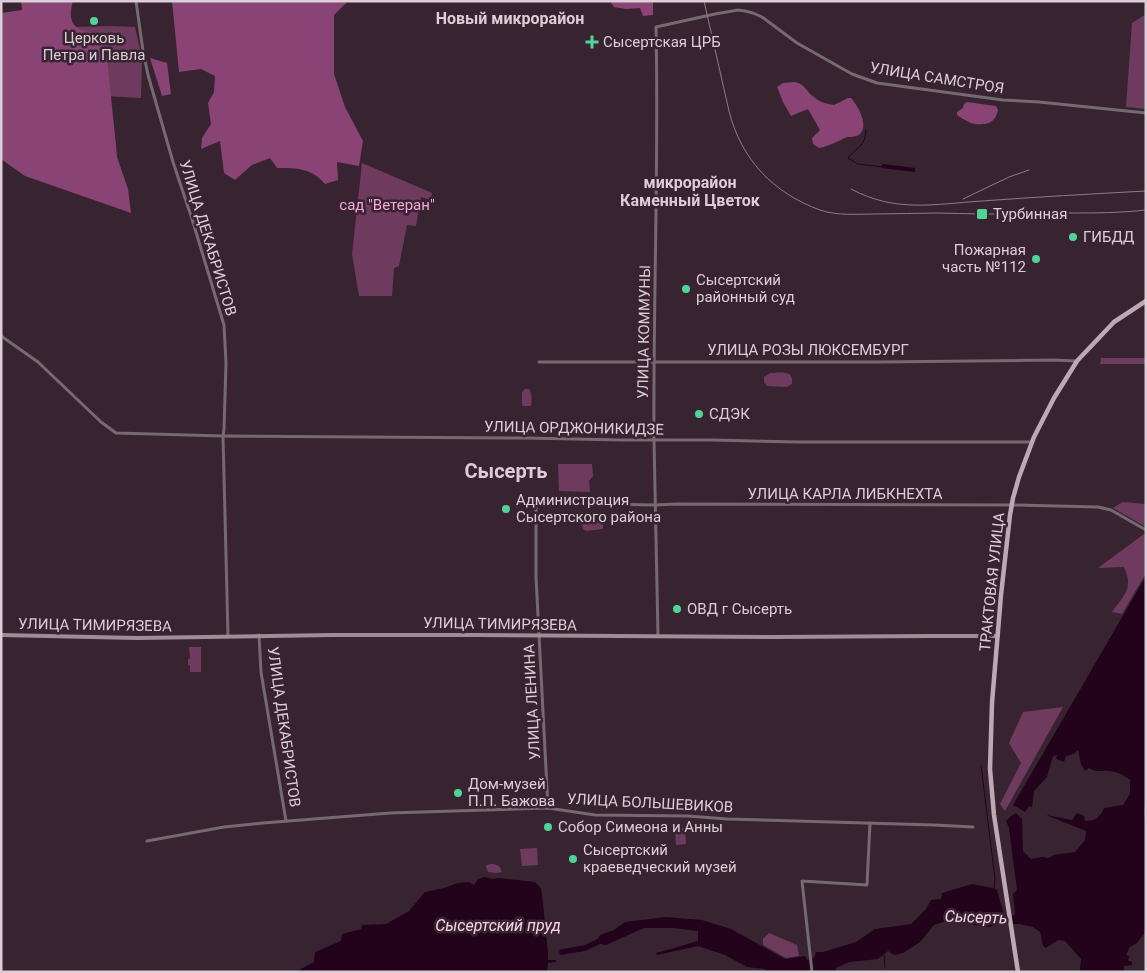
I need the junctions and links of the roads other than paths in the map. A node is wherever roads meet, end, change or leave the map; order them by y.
1 (136, 1) edge
2 (656, 27) joint
3 (1146, 113) edge
4 (1146, 301) edge
5 (1, 336) edge
6 (655, 361) junction
7 (539, 362) dead end
8 (1077, 362) junction
9 (223, 436) junction
10 (654, 440) junction
11 (1032, 442) junction
12 (538, 504) joint
13 (655, 505) junction
14 (1012, 505) junction
15 (1146, 530) edge
16 (1, 635) edge
17 (260, 635) junction
18 (228, 636) junction
19 (540, 636) junction
20 (658, 636) junction
21 (998, 636) junction
22 (548, 808) junction
23 (286, 821) junction
24 (870, 823) junction
25 (973, 827) dead end
26 (147, 841) dead end
27 (812, 972) edge
28 (1018, 972) edge

1 - 9 street, УЛИЦА ДЕКАБРИСТОВ
2 - 3 street, УЛИЦА САМСТРОЯ
2 - 6 street, УЛИЦА КОММУНЫ
4 - 8 main road, ТРАКТОВАЯ УЛИЦА
5 - 9 street, УЛИЦА ОРДЖОНИКИДЗЕ
6 - 7 street, УЛИЦА РОЗЫ ЛЮКСЕМБУРГ
6 - 8 street, УЛИЦА РОЗЫ ЛЮКСЕМБУРГ
6 - 10 street, УЛИЦА КОММУНЫ
8 - 11 main road, ТРАКТОВАЯ УЛИЦА
9 - 10 street, УЛИЦА ОРДЖОНИКИДЗЕ
9 - 18 street, УЛИЦА ДЕКАБРИСТОВ
10 - 11 street, УЛИЦА ОРДЖОНИКИДЗЕ
10 - 13 street, УЛИЦА КОММУНЫ
11 - 14 main road, ТРАКТОВАЯ УЛИЦА
12 - 13 street, УЛИЦА КАРЛА ЛИБКНЕХТА
12 - 19 street, УЛИЦА ЛЕНИНА
13 - 14 street, УЛИЦА КАРЛА ЛИБКНЕХТА
13 - 20 street, УЛИЦА КОММУНЫ
14 - 15 street, УЛИЦА КАРЛА ЛИБКНЕХТА
14 - 21 main road, ТРАКТОВАЯ УЛИЦА
16 - 18 main road, УЛИЦА ТИМИРЯЗЕВА
17 - 18 main road, УЛИЦА ТИМИРЯЗЕВА
17 - 19 main road, УЛИЦА ТИМИРЯЗЕВА
17 - 23 street, УЛИЦА ДЕКАБРИСТОВ
19 - 20 main road, УЛИЦА ТИМИРЯЗЕВА
19 - 22 street, УЛИЦА ЛЕНИНА
20 - 21 main road, УЛИЦА ТИМИРЯЗЕВА
21 - 28 main road, ТРАКТОВАЯ УЛИЦА
22 - 23 street, УЛИЦА БОЛЬШЕВИКОВ
22 - 24 street, УЛИЦА БОЛЬШЕВИКОВ
23 - 26 street, УЛИЦА БОЛЬШЕВИКОВ
24 - 25 street, УЛИЦА БОЛЬШЕВИКОВ
24 - 27 street

